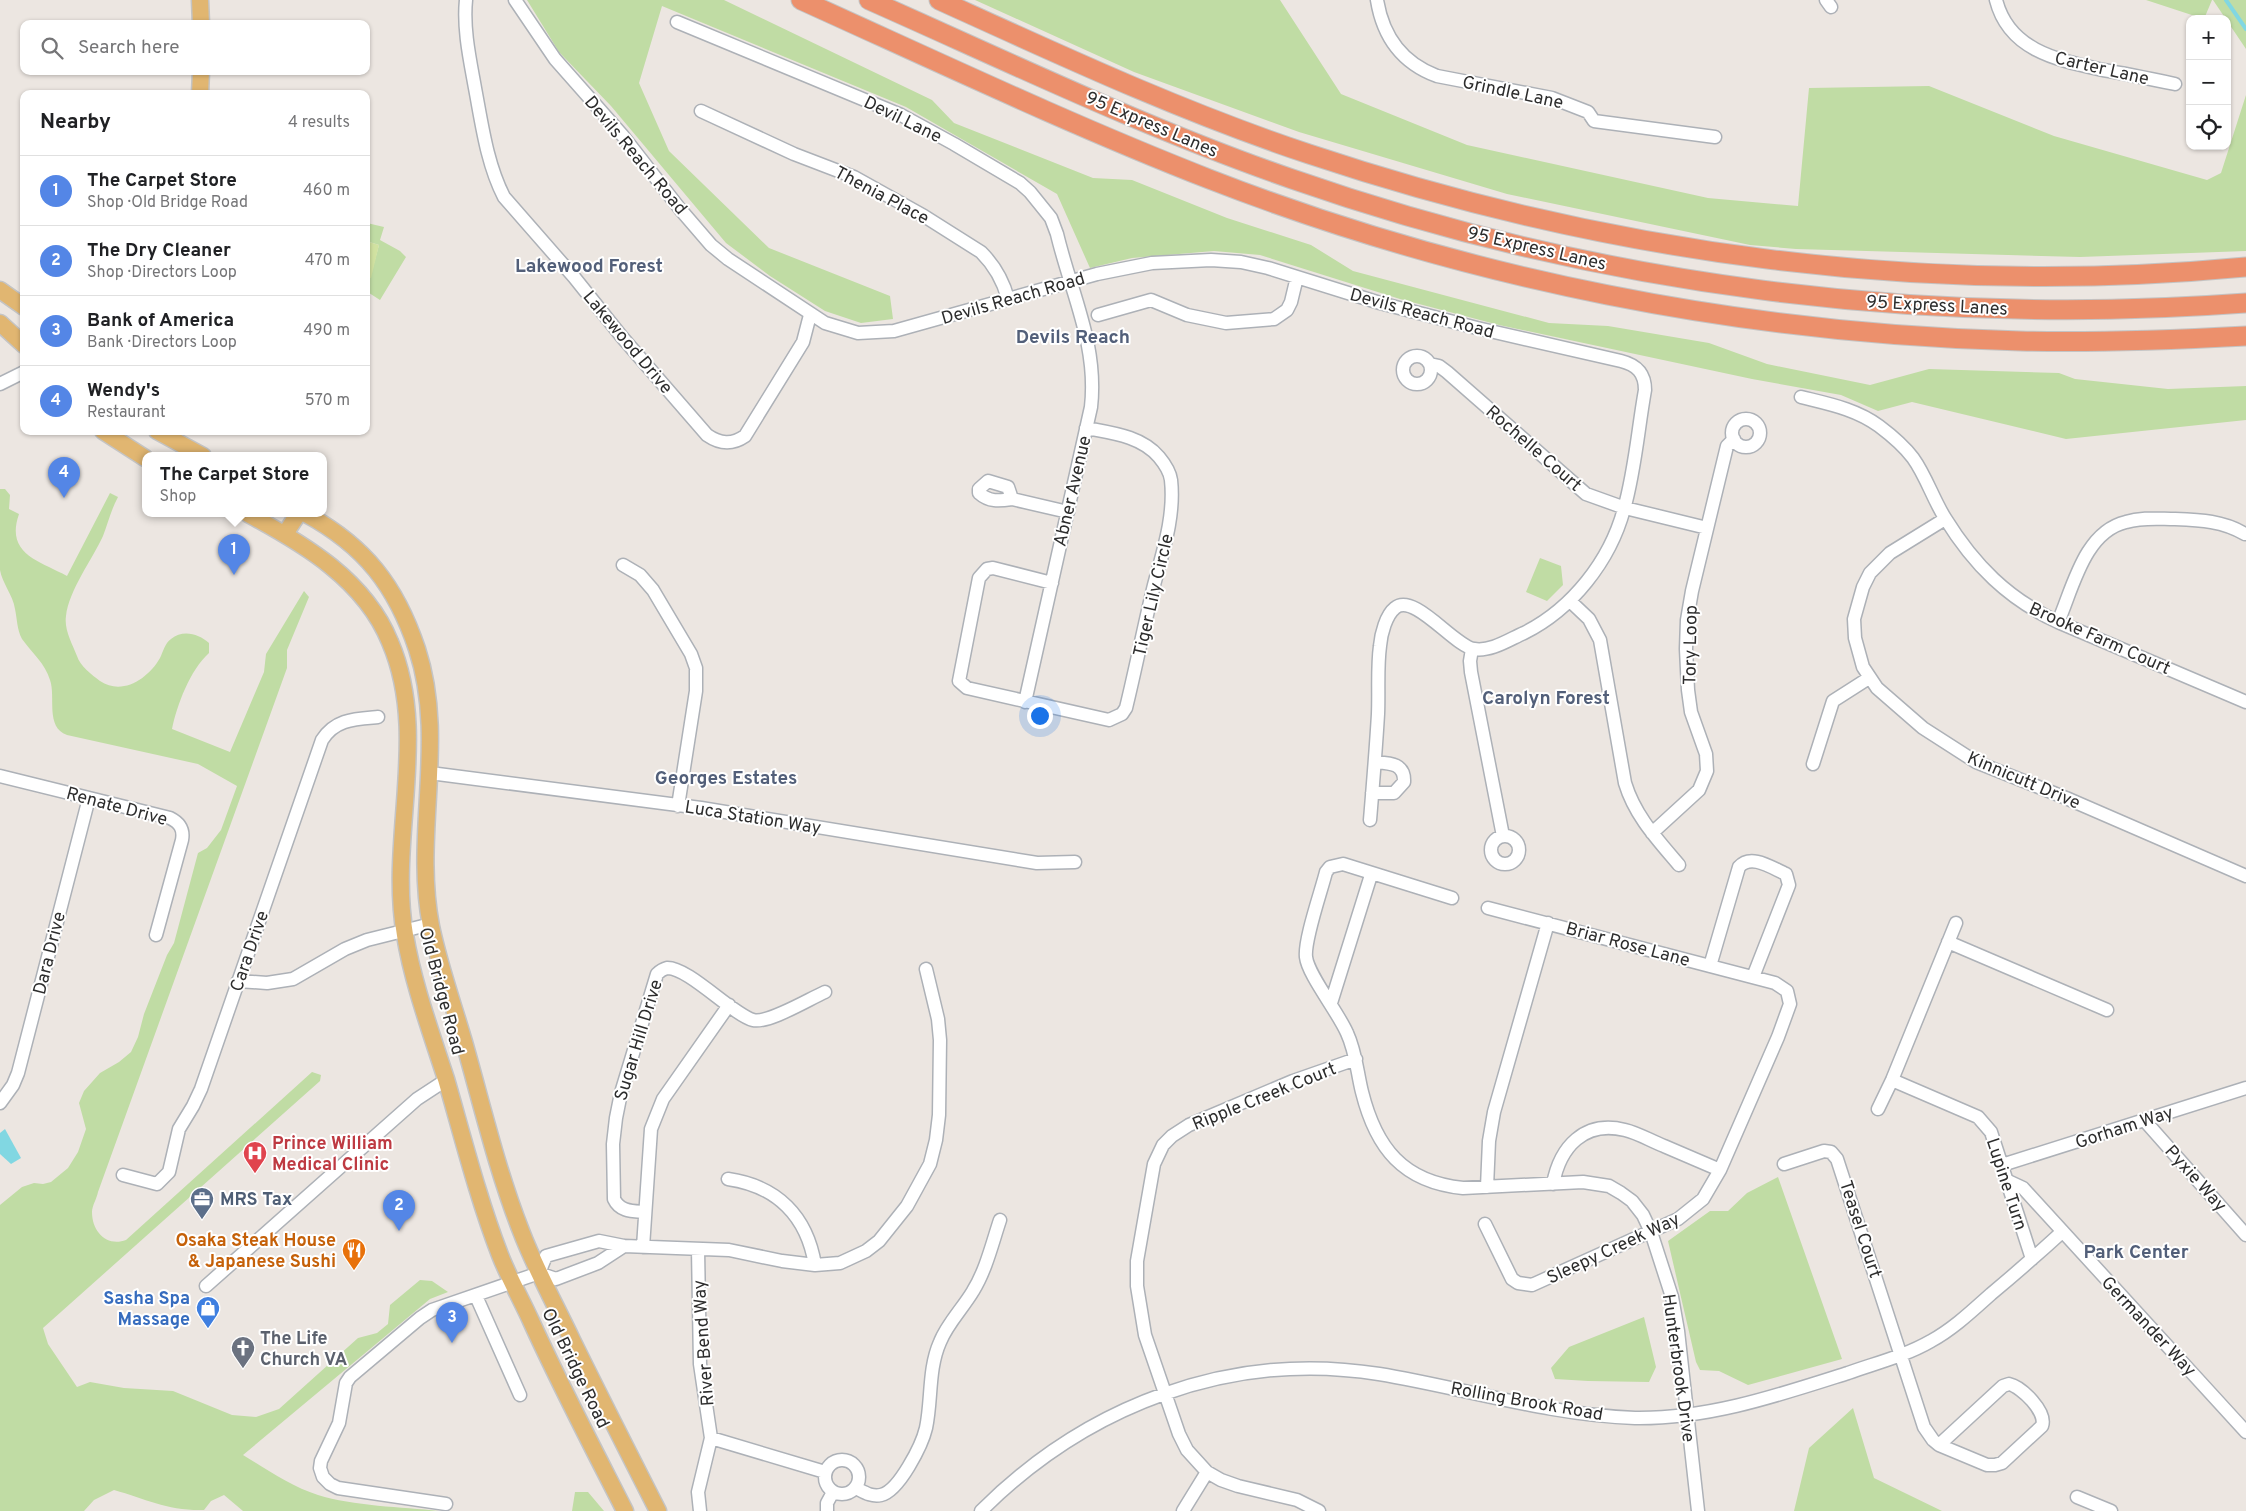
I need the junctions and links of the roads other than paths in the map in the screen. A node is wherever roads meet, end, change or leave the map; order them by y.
1 (200, 0) edge
2 (466, 0) edge
3 (515, 0) edge
4 (801, 0) edge
5 (869, 0) edge
6 (939, 0) edge
7 (1377, 0) edge
8 (1996, 0) edge
9 (201, 20) edge
10 (677, 22) dead end
11 (201, 75) edge
12 (2175, 84) dead end
13 (200, 90) edge
14 (701, 111) dead end
15 (1716, 137) dead end
16 (2246, 266) edge
17 (1297, 277) junction
18 (1070, 280) junction
19 (0, 290) edge
20 (1008, 299) junction
21 (20, 303) edge
22 (2246, 303) edge
23 (810, 315) junction
24 (1098, 316) dead end
25 (0, 323) edge
26 (2246, 336) edge
27 (20, 341) edge
28 (1430, 364) dead end
29 (20, 374) edge
30 (0, 384) edge
31 (1801, 397) dead end
32 (1086, 428) junction
33 (109, 435) edge
34 (165, 435) edge
35 (1734, 439) dead end
36 (196, 452) edge
37 (142, 456) edge
38 (1012, 500) dead end
39 (1625, 508) junction
40 (1068, 512) junction
41 (254, 517) edge
42 (296, 517) edge
43 (311, 517) edge
44 (1945, 518) junction
45 (1707, 528) junction
46 (285, 534) junction
47 (2245, 534) edge
48 (623, 565) dead end
49 (1052, 583) junction
50 (1570, 601) junction
51 (2058, 622) junction
52 (1472, 649) junction
53 (1869, 678) junction
54 (1025, 702) junction
55 (2246, 702) edge
56 (378, 716) dead end
57 (1375, 762) junction
58 (1814, 764) dead end
59 (430, 773) junction
60 (0, 776) edge
61 (1372, 792) junction
62 (89, 798) junction
63 (678, 806) junction
64 (1370, 820) dead end
65 (1652, 833) junction
66 (1503, 836) dead end
67 (1075, 862) dead end
68 (1679, 865) dead end
69 (1371, 874) junction
70 (2246, 876) edge
71 (1452, 898) dead end
72 (1488, 908) dead end
73 (1548, 923) junction
74 (1956, 923) dead end
75 (431, 924) junction
76 (404, 931) junction
77 (156, 935) dead end
78 (1948, 942) junction
79 (1710, 966) junction
80 (926, 969) dead end
81 (1752, 977) junction
82 (238, 981) junction
83 (825, 992) dead end
84 (1331, 1003) junction
85 (729, 1004) junction
86 (2107, 1010) dead end
87 (1782, 1026) joint
88 (1356, 1059) junction
89 (446, 1080) junction
90 (1892, 1080) junction
91 (2246, 1088) edge
92 (0, 1103) edge
93 (1878, 1110) dead end
94 (2145, 1121) junction
95 (1784, 1164) dead end
96 (2002, 1165) junction
97 (1720, 1170) junction
98 (123, 1175) dead end
99 (728, 1179) dead end
100 (2008, 1181) junction
101 (1553, 1184) junction
102 (1486, 1187) junction
103 (645, 1212) junction
104 (1000, 1220) dead end
105 (1485, 1224) dead end
106 (1651, 1232) junction
107 (2062, 1232) junction
108 (2246, 1235) edge
109 (624, 1246) junction
110 (643, 1247) junction
111 (698, 1249) junction
112 (2032, 1259) junction
113 (815, 1265) junction
114 (540, 1273) junction
115 (513, 1283) junction
116 (206, 1286) dead end
117 (476, 1296) junction
118 (1901, 1355) junction
119 (1164, 1393) junction
120 (520, 1395) dead end
121 (1686, 1414) junction
122 (2246, 1432) edge
123 (711, 1438) junction
124 (1939, 1445) junction
125 (825, 1472) junction
126 (1207, 1472) junction
127 (856, 1488) junction
128 (834, 1492) junction
129 (2077, 1497) dead end
130 (446, 1504) dead end
131 (625, 1511) edge
132 (658, 1511) edge
133 (700, 1511) edge
134 (826, 1511) edge
135 (981, 1511) edge
136 (1183, 1511) edge
137 (1319, 1511) edge
138 (1698, 1511) edge
139 (2111, 1511) edge

1 - 9 main road
2 - 23 street, Lakewood Drive
3 - 23 street, Devils Reach Road
4 - 26 highway
5 - 22 highway, 95 Express Lanes
6 - 16 highway
7 - 15 street, Grindle Lane
8 - 12 street, Carter Lane
10 - 18 street, Devil Lane
11 - 13 main road
14 - 20 street, Thenia Place
17 - 18 street, Devils Reach Road
17 - 24 street
17 - 39 street, Devils Reach Road
18 - 20 street, Devils Reach Road
18 - 32 street, Abner Avenue
19 - 21 main road
20 - 23 street, Devils Reach Road
25 - 27 main road
28 - 39 street, Rochelle Court
29 - 30 street
31 - 44 street, Brooke Farm Court
32 - 40 street, Abner Avenue
32 - 54 street, Tiger Lily Circle
33 - 37 main road
34 - 36 main road
35 - 45 street, Tory Loop
38 - 40 street
39 - 45 street, Rochelle Court
39 - 50 street
40 - 49 street, Abner Avenue
41 - 46 main road, Old Bridge Road
42 - 46 main road
43 - 59 main road, Old Bridge Road
44 - 51 street, Brooke Farm Court
44 - 53 street, Kinnicutt Drive
45 - 65 street, Tory Loop
46 - 76 main road, Old Bridge Road
47 - 51 street
48 - 63 street
49 - 54 street, Abner Avenue
49 - 54 street
50 - 52 street
50 - 65 street
51 - 55 street, Brooke Farm Court
52 - 57 street
52 - 66 street
53 - 58 street
53 - 70 street, Kinnicutt Drive
56 - 82 street, Cara Drive
57 - 61 street
57 - 61 street
59 - 63 street, Luca Station Way
59 - 75 main road, Old Bridge Road
60 - 62 street, Renate Drive
61 - 64 street
62 - 77 street, Renate Drive
62 - 92 street, Dara Drive
63 - 67 street, Luca Station Way
65 - 68 street
69 - 71 street
69 - 84 street
69 - 84 street
72 - 73 street
73 - 79 street, Briar Rose Lane
73 - 102 street, Briar Rose Lane
74 - 78 street
75 - 76 street
75 - 114 main road, Old Bridge Road
76 - 82 street
76 - 89 main road, Old Bridge Road
78 - 86 street
78 - 90 street
79 - 81 street, Briar Rose Lane
79 - 81 street
80 - 113 street
81 - 87 street, Briar Rose Lane
82 - 98 street, Cara Drive
83 - 85 street, Sugar Hill Drive
84 - 88 street
85 - 103 street
85 - 103 street, Sugar Hill Drive
87 - 97 street, Sleepy Creek Way
88 - 102 street
88 - 119 street, Ripple Creek Court
89 - 115 main road, Old Bridge Road
89 - 116 street
90 - 93 street
90 - 96 street, Lupine Turn
91 - 94 street, Gorham Way
94 - 96 street, Gorham Way
94 - 108 street, Pyxie Way
95 - 118 street, Teasel Court
96 - 100 street, Lupine Turn
97 - 101 street
97 - 106 street, Sleepy Creek Way
99 - 113 street
100 - 107 street, Germander Way
100 - 112 street, Lupine Turn
101 - 102 street
101 - 106 street, Hunterbrook Drive
103 - 110 street
104 - 127 street
105 - 106 street, Sleepy Creek Way
106 - 121 street, Hunterbrook Drive
107 - 112 street, Rolling Brook Road
107 - 122 street, Germander Way
109 - 110 street
109 - 114 street
109 - 114 street
110 - 111 street
111 - 113 street
111 - 123 street, River Bend Way
112 - 118 street, Rolling Brook Road
114 - 115 street
114 - 132 main road, Old Bridge Road
115 - 117 street
115 - 131 main road, Old Bridge Road
117 - 120 street
117 - 130 street
118 - 121 street, Rolling Brook Road
118 - 124 street, Teasel Court
119 - 121 street, Rolling Brook Road
119 - 126 street, Ripple Creek Court
119 - 135 street, Rolling Brook Road
121 - 138 street, Hunterbrook Drive
123 - 125 street
123 - 133 street
124 - 124 street
125 - 127 street
125 - 128 street
126 - 136 street
126 - 137 street
127 - 128 street
128 - 134 street
129 - 139 street

